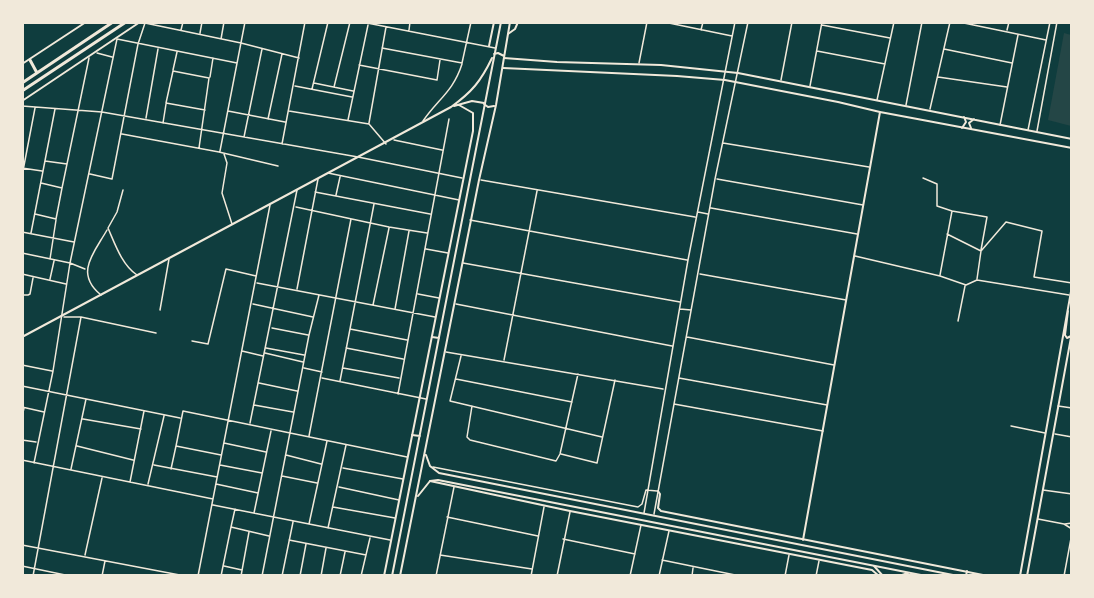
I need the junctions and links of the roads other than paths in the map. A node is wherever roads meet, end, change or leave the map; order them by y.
1 (86, 22) edge
2 (113, 22) edge
3 (126, 22) edge
4 (183, 22) edge
5 (202, 22) edge
6 (224, 22) edge
7 (245, 22) edge
8 (305, 22) edge
9 (328, 22) edge
10 (350, 22) edge
11 (362, 22) edge
12 (410, 22) edge
13 (471, 22) edge
14 (494, 22) edge
15 (501, 22) edge
16 (510, 22) edge
17 (518, 22) edge
18 (647, 22) edge
19 (664, 22) edge
20 (703, 22) edge
21 (735, 22) edge
22 (748, 22) edge
23 (792, 22) edge
24 (894, 22) edge
25 (922, 22) edge
26 (950, 22) edge
27 (959, 22) edge
28 (1009, 22) edge
29 (1050, 22) edge
30 (1057, 22) edge
31 (143, 23) edge
32 (368, 24) edge
33 (822, 24) edge
34 (970, 24) edge
35 (386, 27) junction
36 (181, 30) junction
37 (701, 30) junction
38 (409, 31) junction
39 (1006, 32) junction
40 (199, 34) junction
41 (508, 34) junction
42 (1018, 35) junction
43 (733, 36) junction
44 (891, 38) junction
45 (117, 39) junction
46 (221, 39) junction
47 (1047, 41) junction
48 (241, 43) junction
49 (466, 43) junction
50 (138, 44) junction
51 (489, 46) junction
52 (158, 48) junction
53 (262, 48) junction
54 (382, 48) junction
55 (495, 48) junction
56 (944, 49) junction
57 (817, 51) junction
58 (177, 52) junction
59 (95, 53) junction
60 (282, 53) junction
61 (494, 54) junction
62 (89, 57) junction
63 (113, 57) junction
64 (504, 57) junction
65 (213, 58) junction
66 (298, 58) junction
67 (492, 58) junction
68 (441, 59) junction
69 (30, 60) junction
70 (237, 63) junction
71 (462, 63) junction
72 (583, 63) junction
73 (592, 63) junction
74 (1013, 63) junction
75 (22, 64) edge
76 (639, 64) junction
77 (886, 64) junction
78 (359, 65) junction
79 (503, 68) junction
80 (378, 69) junction
81 (173, 71) junction
82 (726, 71) junction
83 (582, 72) junction
84 (591, 72) junction
85 (37, 73) junction
86 (738, 73) junction
87 (938, 77) junction
88 (209, 78) junction
89 (725, 80) junction
90 (781, 81) junction
91 (22, 82) edge
92 (736, 82) junction
93 (314, 83) junction
94 (293, 86) junction
95 (810, 86) junction
96 (334, 87) junction
97 (1008, 87) junction
98 (312, 89) junction
99 (22, 91) edge
100 (354, 92) junction
101 (840, 93) junction
102 (849, 95) junction
103 (352, 98) junction
104 (878, 100) junction
105 (22, 101) edge
106 (837, 102) junction
107 (166, 103) junction
108 (484, 103) junction
109 (848, 104) junction
110 (459, 105) junction
111 (496, 105) junction
112 (906, 105) junction
113 (22, 106) edge
114 (35, 107) junction
115 (451, 107) junction
116 (55, 108) junction
117 (79, 110) junction
118 (205, 110) junction
119 (930, 110) junction
120 (227, 111) junction
121 (288, 111) junction
122 (102, 112) junction
123 (880, 112) junction
124 (248, 115) junction
125 (124, 116) junction
126 (963, 117) junction
127 (268, 118) junction
128 (449, 119) dead end
129 (974, 119) junction
130 (146, 120) junction
131 (348, 121) junction
132 (286, 122) junction
133 (422, 122) junction
134 (163, 123) junction
135 (369, 124) junction
136 (1000, 125) junction
137 (962, 128) junction
138 (971, 129) junction
139 (202, 130) junction
140 (1028, 130) junction
141 (1036, 132) junction
142 (223, 133) junction
143 (121, 134) junction
144 (244, 137) junction
145 (1063, 137) junction
146 (1071, 139) edge
147 (394, 140) junction
148 (722, 143) junction
149 (386, 144) junction
150 (282, 145) junction
151 (1061, 146) junction
152 (199, 148) junction
153 (1071, 148) edge
154 (443, 150) junction
155 (219, 152) junction
156 (223, 153) junction
157 (358, 157) junction
158 (45, 161) junction
159 (68, 165) junction
160 (278, 166) dead end
161 (870, 167) junction
162 (23, 168) edge
163 (43, 171) junction
164 (327, 173) junction
165 (89, 174) junction
166 (439, 174) junction
167 (22, 176) edge
168 (341, 176) junction
169 (318, 178) junction
170 (923, 178) dead end
171 (463, 179) junction
172 (715, 179) junction
173 (478, 180) junction
174 (41, 183) junction
175 (62, 188) junction
176 (297, 189) junction
177 (123, 190) dead end
178 (537, 190) junction
179 (315, 192) junction
180 (435, 195) junction
181 (336, 196) junction
182 (459, 200) junction
183 (270, 204) junction
184 (374, 204) junction
185 (863, 205) junction
186 (295, 207) junction
187 (710, 208) junction
188 (312, 211) junction
189 (952, 211) junction
190 (697, 212) junction
191 (34, 214) junction
192 (431, 214) junction
193 (709, 214) junction
194 (696, 218) junction
195 (56, 219) junction
196 (351, 219) junction
197 (470, 220) junction
198 (371, 222) junction
199 (232, 224) junction
200 (389, 227) junction
201 (108, 228) junction
202 (409, 230) junction
203 (453, 230) junction
204 (529, 230) junction
205 (460, 231) junction
206 (22, 232) edge
207 (31, 233) junction
208 (427, 233) junction
209 (858, 234) junction
210 (947, 234) junction
211 (53, 238) junction
212 (75, 242) junction
213 (425, 249) junction
214 (981, 251) junction
215 (22, 253) edge
216 (448, 253) junction
217 (854, 256) junction
218 (50, 259) junction
219 (169, 259) junction
220 (55, 260) junction
221 (688, 260) junction
222 (462, 262) junction
223 (70, 263) junction
224 (86, 270) junction
225 (521, 273) junction
226 (22, 274) edge
227 (699, 274) junction
228 (137, 276) junction
229 (257, 276) junction
230 (940, 276) junction
231 (33, 277) junction
232 (50, 280) junction
233 (976, 280) junction
234 (256, 283) junction
235 (67, 284) junction
236 (966, 285) junction
237 (1071, 285) edge
238 (278, 287) junction
239 (297, 291) junction
240 (417, 294) junction
241 (22, 295) edge
242 (319, 295) junction
243 (1070, 295) junction
244 (101, 296) junction
245 (336, 298) junction
246 (439, 298) junction
247 (847, 300) junction
248 (356, 302) junction
249 (681, 302) junction
250 (252, 303) junction
251 (454, 303) junction
252 (373, 305) junction
253 (1068, 308) junction
254 (274, 309) junction
255 (394, 309) junction
256 (680, 309) junction
257 (160, 310) dead end
258 (692, 310) junction
259 (414, 313) junction
260 (513, 314) junction
261 (63, 316) junction
262 (314, 317) junction
263 (435, 317) junction
264 (81, 318) junction
265 (958, 321) dead end
266 (270, 327) junction
267 (350, 328) junction
268 (156, 333) dead end
269 (1071, 334) edge
270 (309, 335) junction
271 (22, 337) edge
272 (432, 337) junction
273 (687, 337) junction
274 (439, 338) junction
275 (408, 340) junction
276 (192, 341) dead end
277 (672, 346) junction
278 (266, 348) junction
279 (346, 348) junction
280 (242, 351) junction
281 (445, 351) junction
282 (461, 354) junction
283 (264, 355) junction
284 (305, 355) junction
285 (1060, 356) junction
286 (1067, 357) junction
287 (404, 359) junction
288 (435, 359) junction
289 (443, 361) junction
290 (504, 361) junction
291 (304, 362) junction
292 (22, 365) edge
293 (835, 366) junction
294 (303, 368) junction
295 (343, 368) junction
296 (53, 371) junction
297 (322, 372) junction
298 (578, 373) junction
299 (431, 376) junction
300 (440, 377) junction
301 (321, 378) junction
302 (400, 378) junction
303 (455, 378) junction
304 (679, 378) junction
305 (615, 379) junction
306 (340, 381) junction
307 (259, 383) junction
308 (22, 386) edge
309 (664, 389) junction
310 (49, 391) junction
311 (298, 392) junction
312 (398, 394) junction
313 (68, 395) junction
314 (420, 398) junction
315 (86, 399) junction
316 (427, 400) junction
317 (572, 402) junction
318 (674, 404) junction
319 (254, 405) junction
320 (472, 406) junction
321 (828, 406) junction
322 (1058, 406) junction
323 (23, 407) edge
324 (1071, 408) edge
325 (144, 410) junction
326 (45, 412) junction
327 (294, 412) junction
328 (164, 415) junction
329 (22, 417) edge
330 (182, 418) junction
331 (82, 419) junction
332 (228, 421) junction
333 (250, 425) junction
334 (1011, 426) dead end
335 (566, 428) junction
336 (141, 429) junction
337 (272, 430) junction
338 (824, 431) junction
339 (290, 433) junction
340 (1046, 433) junction
341 (1053, 434) junction
342 (412, 435) junction
343 (420, 436) junction
344 (309, 437) junction
345 (602, 437) junction
346 (1071, 437) edge
347 (22, 440) edge
348 (327, 441) junction
349 (38, 443) junction
350 (224, 444) junction
351 (346, 445) junction
352 (76, 446) junction
353 (176, 446) junction
354 (267, 452) junction
355 (425, 452) junction
356 (560, 454) junction
357 (222, 455) junction
358 (286, 455) junction
359 (408, 457) junction
360 (22, 460) edge
361 (134, 460) junction
362 (34, 463) junction
363 (322, 464) junction
364 (153, 465) junction
365 (220, 465) junction
366 (430, 466) junction
367 (54, 467) junction
368 (341, 468) junction
369 (171, 469) junction
370 (71, 470) junction
371 (263, 473) junction
372 (481, 475) junction
373 (282, 476) junction
374 (102, 477) junction
375 (217, 477) junction
376 (459, 477) junction
377 (468, 478) junction
378 (404, 480) junction
379 (430, 481) junction
380 (479, 481) junction
381 (130, 482) junction
382 (318, 483) junction
383 (216, 484) junction
384 (458, 484) junction
385 (467, 485) junction
386 (148, 486) junction
387 (337, 487) junction
388 (454, 488) junction
389 (1043, 489) junction
390 (649, 490) junction
391 (559, 491) junction
392 (658, 491) junction
393 (258, 494) junction
394 (1071, 494) edge
395 (558, 496) junction
396 (526, 497) junction
397 (416, 498) junction
398 (213, 499) junction
399 (399, 500) junction
400 (525, 502) junction
401 (212, 505) junction
402 (544, 506) junction
403 (333, 507) junction
404 (235, 509) junction
405 (570, 512) junction
406 (254, 513) junction
407 (644, 513) junction
408 (654, 515) junction
409 (274, 517) junction
410 (447, 517) junction
411 (396, 518) junction
412 (1037, 519) junction
413 (293, 521) junction
414 (1071, 523) edge
415 (309, 524) junction
416 (643, 524) junction
417 (723, 524) junction
418 (1064, 524) junction
419 (231, 527) junction
420 (328, 528) junction
421 (722, 529) junction
422 (1071, 529) edge
423 (669, 530) junction
424 (249, 531) junction
425 (689, 532) junction
426 (1071, 533) edge
427 (270, 536) junction
428 (538, 536) junction
429 (370, 537) junction
430 (563, 539) junction
431 (773, 539) junction
432 (289, 540) junction
433 (391, 540) junction
434 (804, 540) junction
435 (788, 541) junction
436 (744, 543) junction
437 (306, 544) junction
438 (22, 545) edge
439 (772, 546) junction
440 (38, 547) junction
441 (326, 547) junction
442 (840, 547) junction
443 (786, 549) junction
444 (345, 551) junction
445 (840, 552) junction
446 (806, 553) junction
447 (634, 554) junction
448 (790, 554) junction
449 (366, 555) junction
450 (440, 555) junction
451 (85, 556) junction
452 (805, 557) junction
453 (105, 560) junction
454 (663, 560) junction
455 (819, 560) junction
456 (854, 564) junction
457 (930, 564) junction
458 (22, 566) edge
459 (223, 566) junction
460 (694, 566) junction
461 (874, 566) junction
462 (34, 568) junction
463 (532, 568) junction
464 (242, 570) junction
465 (929, 570) junction
466 (967, 571) junction
467 (911, 572) junction
468 (56, 574) edge
469 (178, 575) edge
470 (282, 575) edge
471 (1019, 575) edge
472 (1027, 575) edge
473 (33, 576) edge
474 (70, 576) edge
475 (102, 576) edge
476 (185, 576) edge
477 (198, 576) edge
478 (221, 576) edge
479 (241, 576) edge
480 (262, 576) edge
481 (285, 576) edge
482 (300, 576) edge
483 (321, 576) edge
484 (340, 576) edge
485 (361, 576) edge
486 (384, 576) edge
487 (392, 576) edge
488 (399, 576) edge
489 (436, 576) edge
490 (531, 576) edge
491 (557, 576) edge
492 (630, 576) edge
493 (659, 576) edge
494 (692, 576) edge
495 (740, 576) edge
496 (785, 576) edge
497 (816, 576) edge
498 (879, 576) edge
499 (884, 576) edge
500 (899, 576) edge
501 (926, 576) edge
502 (958, 576) edge
503 (966, 576) edge
504 (988, 576) edge
505 (1064, 576) edge

1 - 69 main road
2 - 85 highway
3 - 99 highway
4 - 36 street
5 - 40 street
6 - 46 street
7 - 48 street
8 - 66 street
9 - 93 street
10 - 96 street
11 - 32 street
12 - 38 street
13 - 49 street
14 - 51 main road
15 - 55 main road
16 - 41 main road
17 - 41 main road
18 - 76 street
19 - 37 street
20 - 37 street
21 - 43 street
22 - 86 street
23 - 90 street
24 - 44 street
25 - 112 street
26 - 56 street
27 - 34 street
28 - 39 street
29 - 47 street
30 - 141 street
31 - 36 street
31 - 45 main road
31 - 50 street
32 - 35 street
32 - 78 street
33 - 44 street
33 - 57 street
34 - 39 street
35 - 38 street
35 - 54 street
36 - 40 street
37 - 43 street
38 - 49 street
39 - 42 street
40 - 46 street
41 - 64 main road
42 - 47 street
42 - 74 street
43 - 82 street
44 - 77 street
45 - 50 street
45 - 59 main road
45 - 63 street
46 - 48 street
47 - 140 street
48 - 53 street
48 - 70 street
49 - 51 street
49 - 71 street
50 - 52 street
50 - 125 street
51 - 55 street
52 - 58 street
52 - 130 street
53 - 60 street
53 - 124 street
54 - 68 street
54 - 80 street
55 - 61 main road
56 - 74 street
56 - 87 street
57 - 77 street
57 - 95 street
58 - 65 street
58 - 81 street
59 - 62 main road
59 - 63 street
60 - 66 street
60 - 127 street
61 - 64 main road
61 - 67 main road
62 - 105 main road
62 - 117 street
63 - 122 street
64 - 72 main road
64 - 79 main road
65 - 70 street
65 - 88 street
66 - 94 street
67 - 108 main road
67 - 115 main road
68 - 71 street
68 - 80 street
69 - 75 main road
69 - 85 highway
70 - 120 street
71 - 133 street
72 - 73 main road
72 - 83 main road
73 - 76 main road
73 - 84 main road
74 - 97 street
76 - 82 main road
77 - 104 street
78 - 80 street
78 - 100 street
79 - 83 main road
79 - 111 main road
80 - 135 street
81 - 88 street
81 - 107 street
82 - 86 main road
82 - 89 street
83 - 84 main road
84 - 89 main road
85 - 91 highway
86 - 90 main road
86 - 92 street
87 - 97 street
87 - 119 street
88 - 118 street
89 - 92 main road
89 - 190 street
90 - 95 main road
92 - 106 main road
92 - 148 street
93 - 96 street
93 - 98 street
94 - 98 street
94 - 121 street
95 - 101 main road
96 - 100 street
97 - 136 street
98 - 103 street
100 - 103 street
101 - 102 main road
101 - 106 main road
102 - 104 main road
102 - 109 main road
103 - 131 street
104 - 112 main road
106 - 109 main road
107 - 118 street
107 - 134 street
108 - 110 main road
108 - 111 main road
108 - 205 main road
109 - 123 main road
110 - 115 main road
110 - 171 main road
111 - 173 main road
112 - 119 main road
113 - 114 street
114 - 116 street
114 - 162 street
115 - 133 main road
116 - 117 street
116 - 158 street
117 - 122 street
117 - 159 street
118 - 139 street
119 - 126 main road
120 - 124 street
120 - 142 street
121 - 131 street
121 - 132 street
122 - 125 street
122 - 165 street
123 - 137 main road
123 - 161 main road
124 - 127 street
124 - 144 street
125 - 130 street
125 - 143 street
126 - 129 main road
126 - 137 main road
127 - 132 street
128 - 154 street
129 - 136 main road
129 - 138 main road
130 - 134 street
131 - 135 street
132 - 150 street
133 - 147 main road
134 - 139 street
135 - 149 street
136 - 140 main road
137 - 138 main road
138 - 151 main road
139 - 142 street
139 - 152 street
140 - 141 main road
141 - 145 main road
142 - 144 street
142 - 155 street
143 - 152 street
143 - 165 street
144 - 150 street
145 - 146 main road
145 - 151 main road
147 - 149 main road
147 - 154 street
148 - 161 street
148 - 172 street
149 - 157 main road
150 - 157 street
151 - 153 main road
152 - 155 street
154 - 166 street
155 - 156 street
156 - 160 street
156 - 199 street
157 - 164 main road
157 - 166 street
158 - 159 street
158 - 163 street
159 - 175 street
161 - 185 main road
162 - 163 street
162 - 167 street
163 - 174 street
164 - 168 street
164 - 169 main road
165 - 212 street
166 - 171 street
166 - 180 street
168 - 180 street
168 - 181 street
169 - 176 main road
169 - 179 street
170 - 189 street
171 - 182 main road
172 - 185 street
172 - 187 street
173 - 178 street
173 - 197 main road
174 - 175 street
174 - 191 street
175 - 195 street
176 - 183 main road
176 - 186 street
177 - 201 street
178 - 194 street
178 - 204 street
179 - 181 street
179 - 188 street
180 - 182 street
180 - 192 street
181 - 184 street
182 - 203 main road
183 - 199 main road
183 - 229 street
184 - 192 street
184 - 198 street
185 - 209 main road
186 - 188 street
186 - 238 street
187 - 193 street
187 - 209 street
188 - 196 street
188 - 239 street
189 - 210 street
189 - 214 street
190 - 193 street
190 - 194 street
191 - 195 street
191 - 207 street
192 - 208 street
193 - 227 street
194 - 221 street
195 - 211 street
196 - 198 street
196 - 245 street
197 - 204 street
197 - 222 main road
198 - 200 street
198 - 248 street
199 - 219 main road
200 - 202 street
200 - 252 street
201 - 224 street
201 - 228 street
202 - 208 street
202 - 255 street
203 - 205 main road
203 - 216 main road
204 - 221 street
204 - 225 street
205 - 274 main road
206 - 207 street
207 - 211 street
208 - 213 street
209 - 217 main road
210 - 214 street
210 - 230 street
211 - 212 street
211 - 218 street
212 - 223 street
213 - 216 street
213 - 240 street
214 - 233 street
214 - 237 street
215 - 218 street
216 - 246 main road
217 - 230 street
217 - 247 main road
218 - 220 street
219 - 228 main road
219 - 257 street
220 - 223 street
220 - 232 street
221 - 249 street
222 - 225 street
222 - 251 main road
223 - 224 street
223 - 235 street
224 - 244 street
225 - 249 street
225 - 260 street
226 - 231 street
227 - 247 street
227 - 258 street
228 - 244 main road
229 - 234 street
229 - 276 street
230 - 236 street
231 - 232 street
231 - 241 street
232 - 235 street
233 - 236 street
233 - 243 street
234 - 238 street
234 - 250 street
235 - 261 street
236 - 265 street
237 - 243 main road
238 - 239 street
238 - 254 street
239 - 242 street
240 - 246 street
240 - 259 street
242 - 245 street
242 - 262 street
243 - 253 main road
244 - 261 main road
245 - 248 street
245 - 297 street
246 - 263 main road
247 - 293 main road
248 - 252 street
248 - 267 street
249 - 256 street
250 - 254 street
250 - 280 street
251 - 260 street
251 - 281 main road
252 - 255 street
253 - 269 main road
253 - 285 main road
254 - 262 street
254 - 266 street
255 - 259 street
256 - 258 street
256 - 277 street
258 - 273 street
259 - 263 street
259 - 275 street
260 - 277 street
260 - 290 street
261 - 264 street
261 - 271 main road
261 - 296 street
262 - 270 street
263 - 272 main road
264 - 268 street
264 - 313 street
266 - 270 street
266 - 278 street
267 - 275 street
267 - 279 street
269 - 286 main road
270 - 284 street
272 - 274 main road
272 - 314 main road
273 - 293 street
273 - 304 street
274 - 288 main road
275 - 287 street
277 - 309 street
278 - 283 street
278 - 284 street
279 - 287 street
279 - 295 street
280 - 283 street
280 - 332 street
281 - 282 street
281 - 289 main road
282 - 290 street
282 - 303 street
283 - 291 street
283 - 307 street
284 - 291 street
285 - 286 main road
285 - 340 main road
286 - 322 main road
287 - 302 street
288 - 289 main road
288 - 299 main road
289 - 300 main road
290 - 298 street
291 - 294 street
292 - 296 street
293 - 321 main road
294 - 297 street
294 - 311 street
295 - 302 street
295 - 306 street
296 - 310 street
297 - 301 street
298 - 305 street
298 - 317 street
299 - 300 main road
299 - 316 main road
300 - 355 main road
301 - 306 street
301 - 344 street
302 - 312 street
303 - 317 street
303 - 320 street
304 - 318 street
304 - 321 street
305 - 309 street
305 - 345 street
306 - 312 street
307 - 311 street
307 - 319 street
308 - 310 street
309 - 390 street
310 - 313 street
310 - 326 street
311 - 327 street
312 - 314 street
313 - 315 street
313 - 367 street
314 - 316 street
314 - 342 main road
315 - 325 street
315 - 331 street
316 - 343 main road
317 - 335 street
318 - 338 street
318 - 392 street
319 - 327 street
319 - 333 street
320 - 335 street
320 - 356 street
321 - 338 main road
322 - 324 street
322 - 341 main road
323 - 326 street
323 - 329 street
325 - 328 street
325 - 336 street
326 - 349 street
327 - 339 street
328 - 330 street
328 - 364 street
330 - 332 street
330 - 353 street
331 - 336 street
331 - 352 street
332 - 333 street
332 - 350 street
333 - 337 street
334 - 340 street
335 - 345 street
335 - 356 street
336 - 361 street
337 - 339 street
337 - 354 street
338 - 434 main road
339 - 344 street
339 - 358 street
340 - 471 main road
341 - 346 street
341 - 389 main road
342 - 343 main road
342 - 359 main road
343 - 487 main road
344 - 348 street
345 - 356 street
347 - 349 street
348 - 351 street
348 - 363 street
349 - 362 street
350 - 354 street
350 - 357 street
351 - 359 street
351 - 368 street
352 - 361 street
352 - 370 street
353 - 357 street
353 - 369 street
354 - 371 street
355 - 366 main road
355 - 397 main road
357 - 365 street
358 - 363 street
358 - 373 street
359 - 378 main road
360 - 362 street
361 - 381 street
362 - 367 street
363 - 382 street
364 - 369 street
364 - 386 street
365 - 371 street
365 - 375 street
366 - 372 street
366 - 376 main road
367 - 370 street
367 - 440 street
368 - 378 street
368 - 387 street
369 - 375 street
370 - 374 street
371 - 393 street
372 - 380 main road
372 - 391 street
373 - 382 street
373 - 409 street
374 - 381 street
374 - 451 street
375 - 383 street
376 - 377 main road
376 - 384 main road
377 - 380 main road
377 - 385 main road
378 - 399 main road
379 - 384 main road
379 - 388 main road
379 - 397 main road
380 - 395 main road
381 - 386 street
382 - 415 street
383 - 393 street
383 - 398 street
384 - 385 main road
385 - 396 main road
386 - 398 street
387 - 399 street
387 - 403 street
388 - 400 main road
388 - 410 street
389 - 394 street
389 - 412 main road
390 - 391 street
390 - 392 street
390 - 407 street
391 - 395 main road
392 - 408 street
392 - 417 main road
393 - 406 street
395 - 407 main road
396 - 400 main road
396 - 416 main road
397 - 488 main road
398 - 401 street
399 - 411 main road
400 - 402 main road
401 - 404 street
401 - 477 street
402 - 405 main road
402 - 428 street
403 - 411 street
403 - 420 street
404 - 406 street
404 - 419 street
405 - 416 main road
405 - 430 street
406 - 409 street
407 - 408 main road
408 - 421 main road
409 - 413 street
409 - 427 street
410 - 428 street
410 - 450 street
411 - 433 main road
412 - 418 street
412 - 472 main road
413 - 415 street
413 - 432 street
414 - 418 street
415 - 420 street
416 - 423 main road
416 - 425 main road
416 - 447 street
417 - 421 main road
417 - 434 main road
418 - 422 street
419 - 424 street
419 - 459 street
420 - 429 street
421 - 431 main road
423 - 425 main road
423 - 454 street
424 - 427 street
424 - 464 street
425 - 436 main road
426 - 505 street
427 - 480 street
428 - 463 street
429 - 433 street
429 - 449 street
430 - 447 street
430 - 491 street
431 - 435 main road
431 - 439 main road
432 - 437 street
432 - 470 street
433 - 486 main road
434 - 442 main road
435 - 443 main road
435 - 445 main road
436 - 439 main road
436 - 448 main road
437 - 441 street
437 - 482 street
438 - 440 street
439 - 443 main road
440 - 451 street
440 - 462 street
441 - 444 street
441 - 483 street
442 - 445 main road
442 - 457 main road
443 - 446 main road
444 - 449 street
444 - 484 street
445 - 465 main road
446 - 452 main road
446 - 456 main road
447 - 492 street
448 - 452 main road
448 - 496 street
449 - 485 street
450 - 463 street
450 - 489 street
451 - 453 street
452 - 455 main road
453 - 469 street
453 - 475 street
454 - 460 street
454 - 493 street
455 - 456 main road
455 - 497 street
456 - 461 main road
456 - 498 main road
457 - 465 main road
457 - 466 main road
458 - 462 street
459 - 464 street
459 - 478 street
460 - 494 street
460 - 495 street
461 - 467 main road
461 - 499 main road
462 - 468 street
462 - 473 street
463 - 490 street
464 - 479 street
465 - 502 main road
466 - 503 main road
466 - 504 main road
467 - 500 main road
467 - 501 main road
468 - 474 street
469 - 476 street
470 - 481 street
471 - 472 main road

